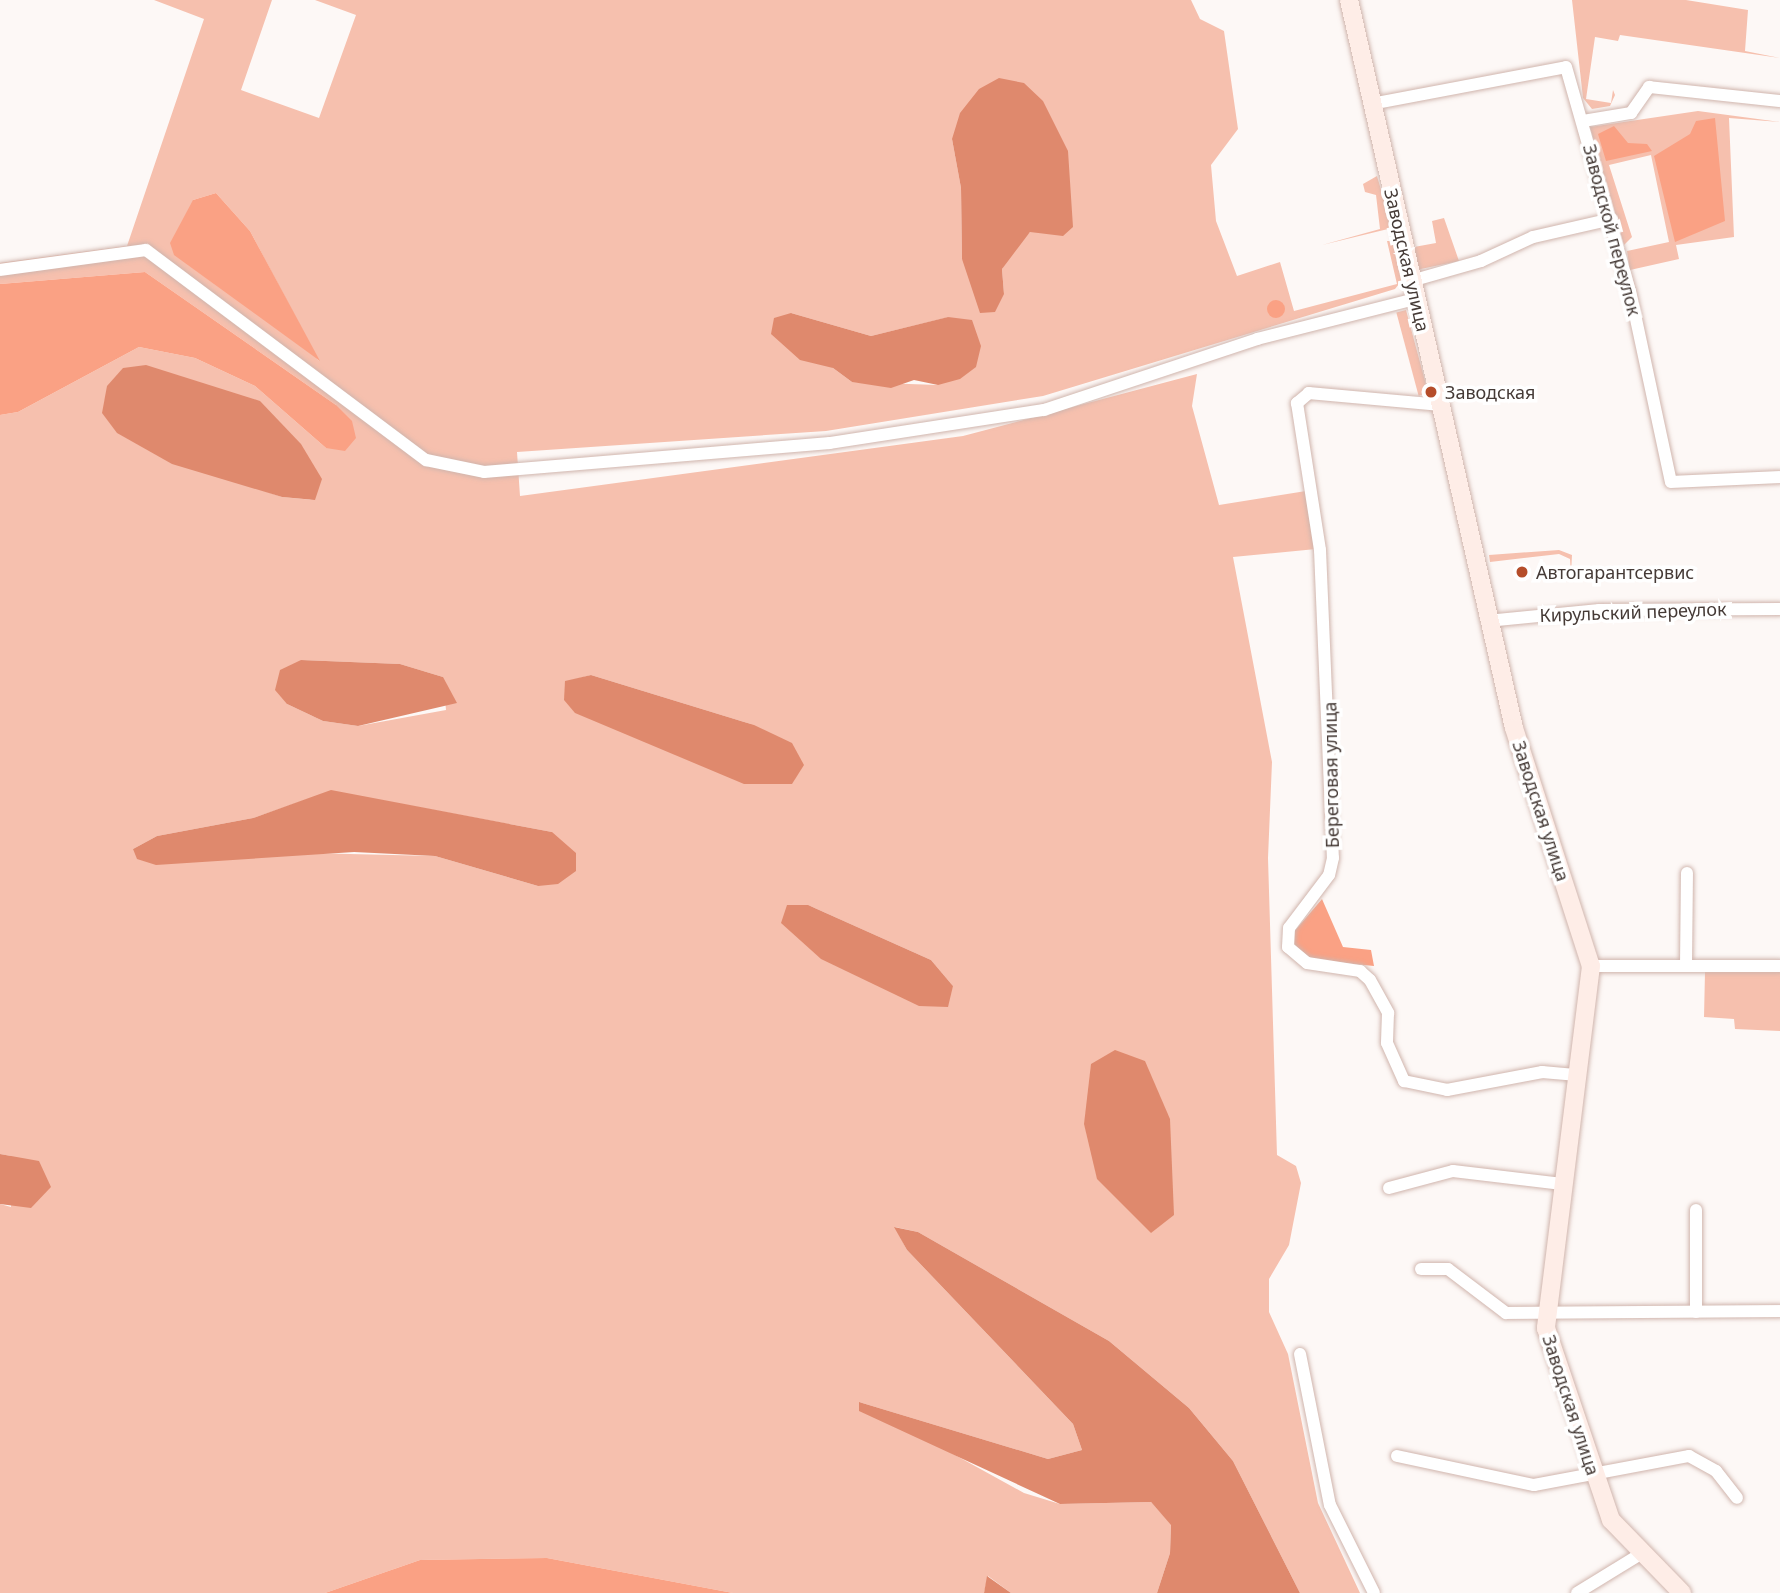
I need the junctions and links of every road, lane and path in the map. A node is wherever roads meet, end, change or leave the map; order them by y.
1 (1349, 0) edge
2 (1780, 101) edge
3 (1371, 104) junction
4 (1583, 121) junction
5 (1612, 219) junction
6 (0, 271) edge
7 (1413, 290) junction
8 (1441, 405) junction
9 (1780, 477) edge
10 (1780, 609) edge
11 (1487, 621) junction
12 (1687, 873) dead end
13 (1780, 965) edge
14 (1686, 966) junction
15 (1591, 967) junction
16 (1578, 1075) junction
17 (1562, 1184) junction
18 (1388, 1188) dead end
19 (1696, 1210) dead end
20 (1421, 1269) dead end
21 (1780, 1311) edge
22 (1696, 1312) junction
23 (1545, 1315) junction
24 (1300, 1354) dead end
25 (1397, 1456) dead end
26 (1594, 1476) junction
27 (1737, 1498) dead end
28 (1639, 1555) junction
29 (1374, 1593) edge
30 (1577, 1593) edge
31 (1682, 1593) edge

1 - 3 street, Заводская улица
2 - 4 street
3 - 4 street, Заводской переулок
3 - 7 street, Заводская улица
4 - 5 street, Заводской переулок
5 - 7 street
5 - 9 street, Заводской переулок
6 - 7 street
7 - 8 street, Заводская улица
8 - 11 street, Заводская улица
8 - 16 street, Береговая улица
10 - 11 street, Кирульский переулок
11 - 15 street, Заводская улица
12 - 14 street
13 - 14 street
14 - 15 street
15 - 16 street, Заводская улица
16 - 17 street, Заводская улица
17 - 18 street
17 - 23 street, Заводская улица
19 - 22 street
20 - 23 street
21 - 22 street
22 - 23 street
23 - 26 street, Заводская улица
24 - 29 street
25 - 26 street
26 - 27 street
26 - 28 street, Заводская улица
28 - 30 street
28 - 31 street, Заводская улица

